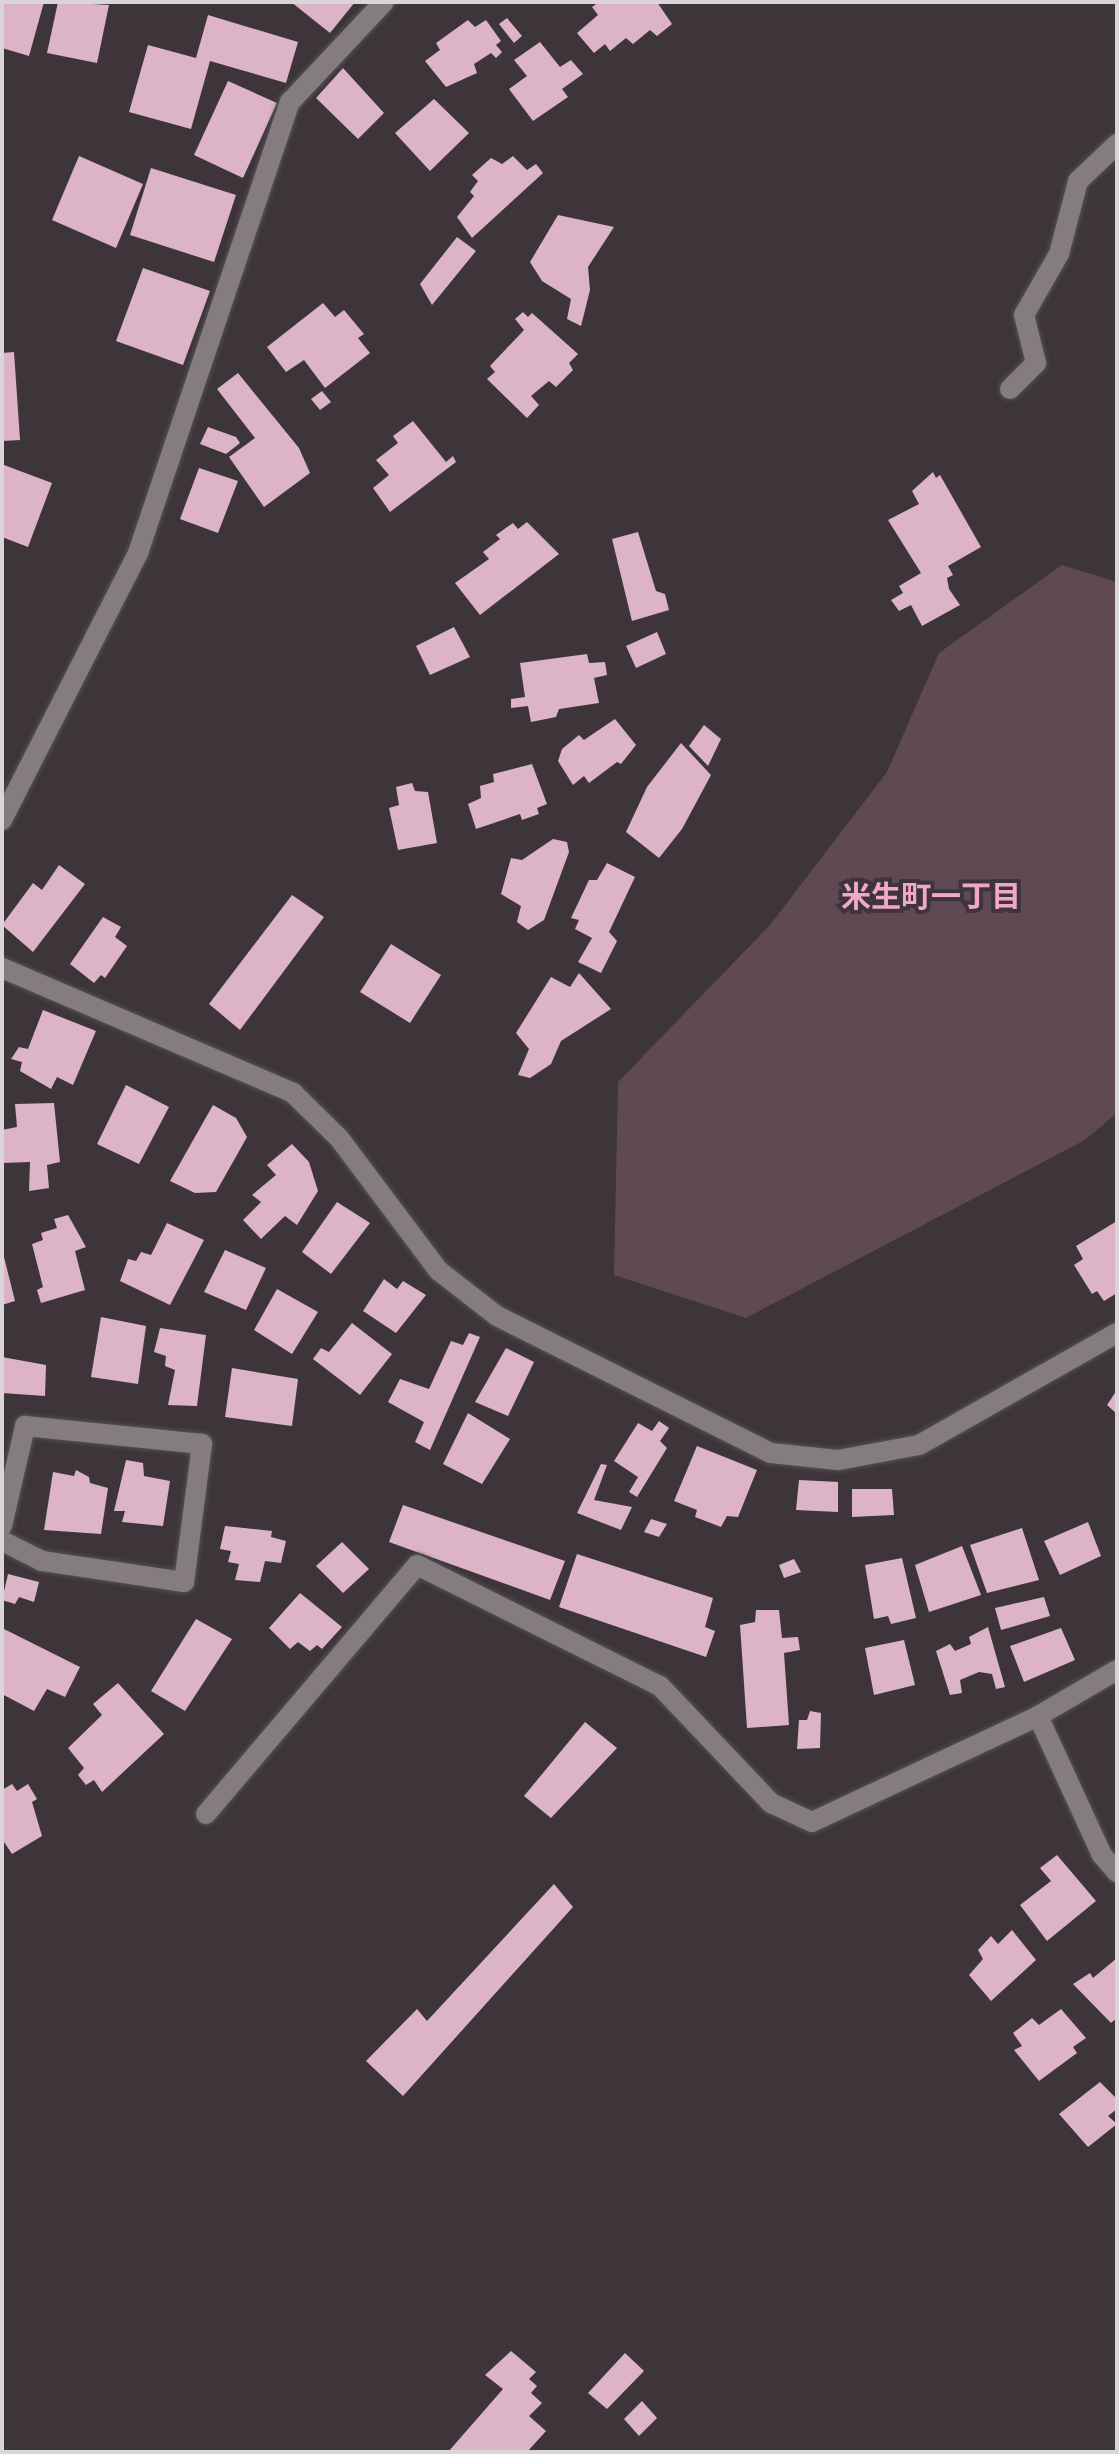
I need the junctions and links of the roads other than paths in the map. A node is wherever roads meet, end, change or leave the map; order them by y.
1 (384, 2) edge
2 (1117, 144) edge
3 (1010, 389) dead end
4 (2, 820) edge
5 (2, 968) edge
6 (1117, 1333) edge
7 (2, 1526) edge
8 (2, 1541) edge
9 (1117, 1670) edge
10 (1038, 1716) junction
11 (206, 1814) dead end
12 (1117, 1872) edge

1 - 4 street
2 - 3 street
5 - 6 street
7 - 8 street
9 - 10 street
10 - 11 street
10 - 12 street

